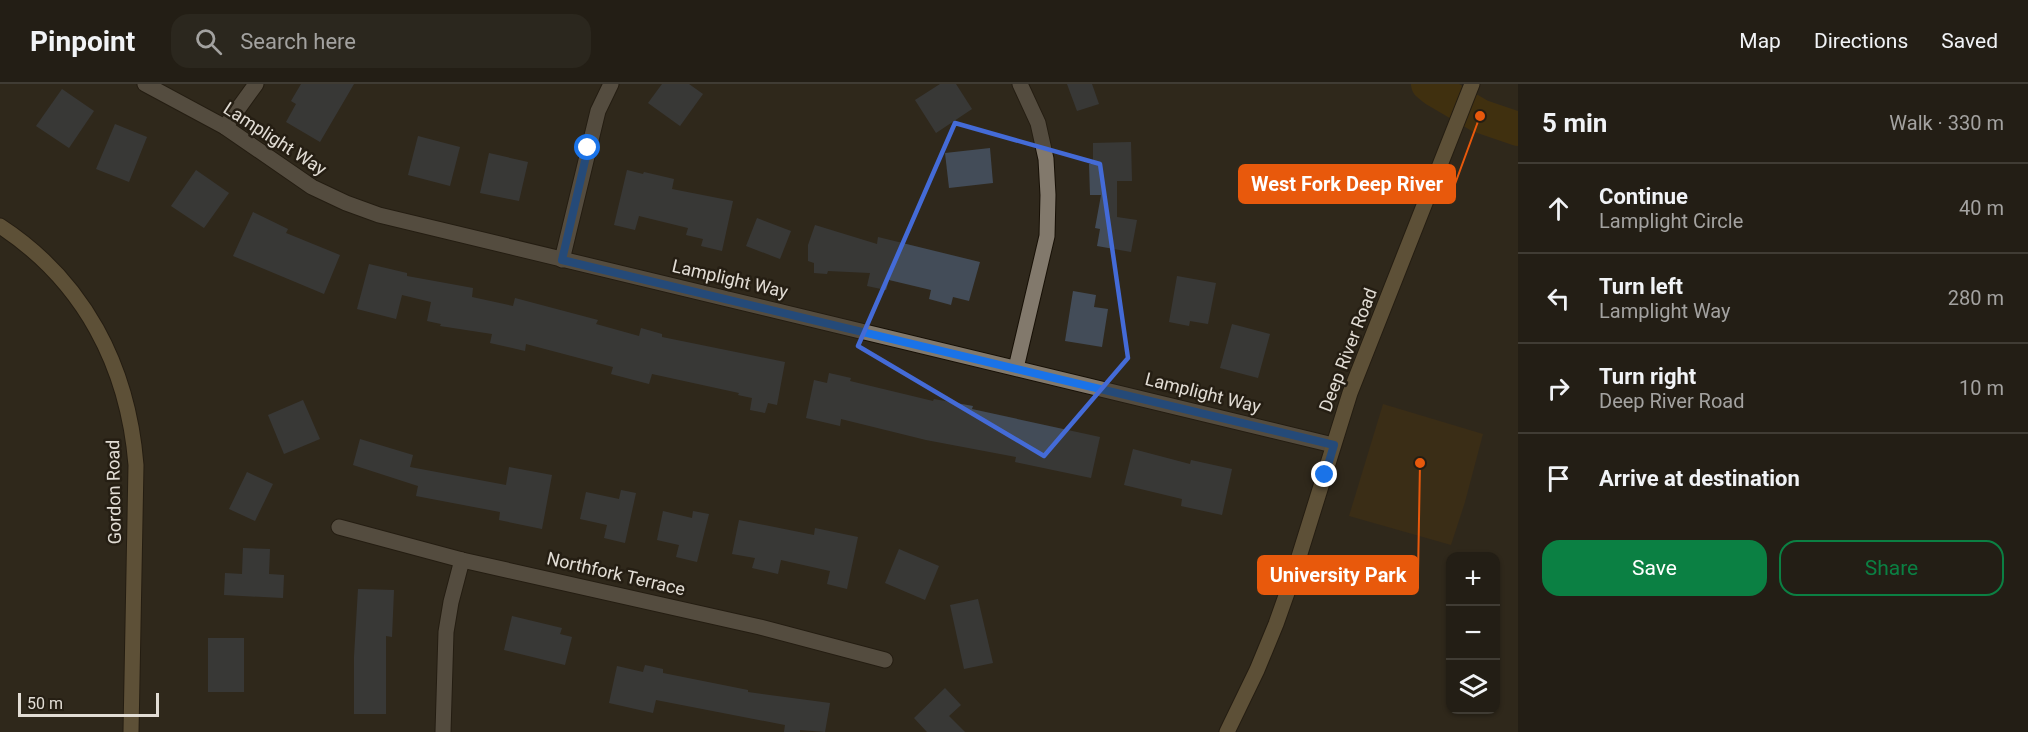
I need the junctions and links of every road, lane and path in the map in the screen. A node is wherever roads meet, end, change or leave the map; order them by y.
1 (145, 84) edge
2 (256, 84) edge
3 (611, 84) edge
4 (1020, 84) edge
5 (1472, 84) edge
6 (225, 128) junction
7 (0, 226) edge
8 (562, 260) junction
9 (1016, 368) junction
10 (1334, 445) junction
11 (339, 527) dead end
12 (462, 560) junction
13 (885, 660) dead end
14 (131, 732) edge
15 (443, 732) edge
16 (1227, 732) edge

1 - 6 street, Lamplight Way
2 - 6 street
3 - 8 street
4 - 9 street
5 - 10 street, Deep River Road
6 - 8 street, Lamplight Way
7 - 14 street, Gordon Road
8 - 9 street, Lamplight Way
9 - 10 street, Lamplight Way
10 - 16 street, Deep River Road
11 - 12 street, Northfork Terrace
12 - 13 street, Northfork Terrace
12 - 15 street

